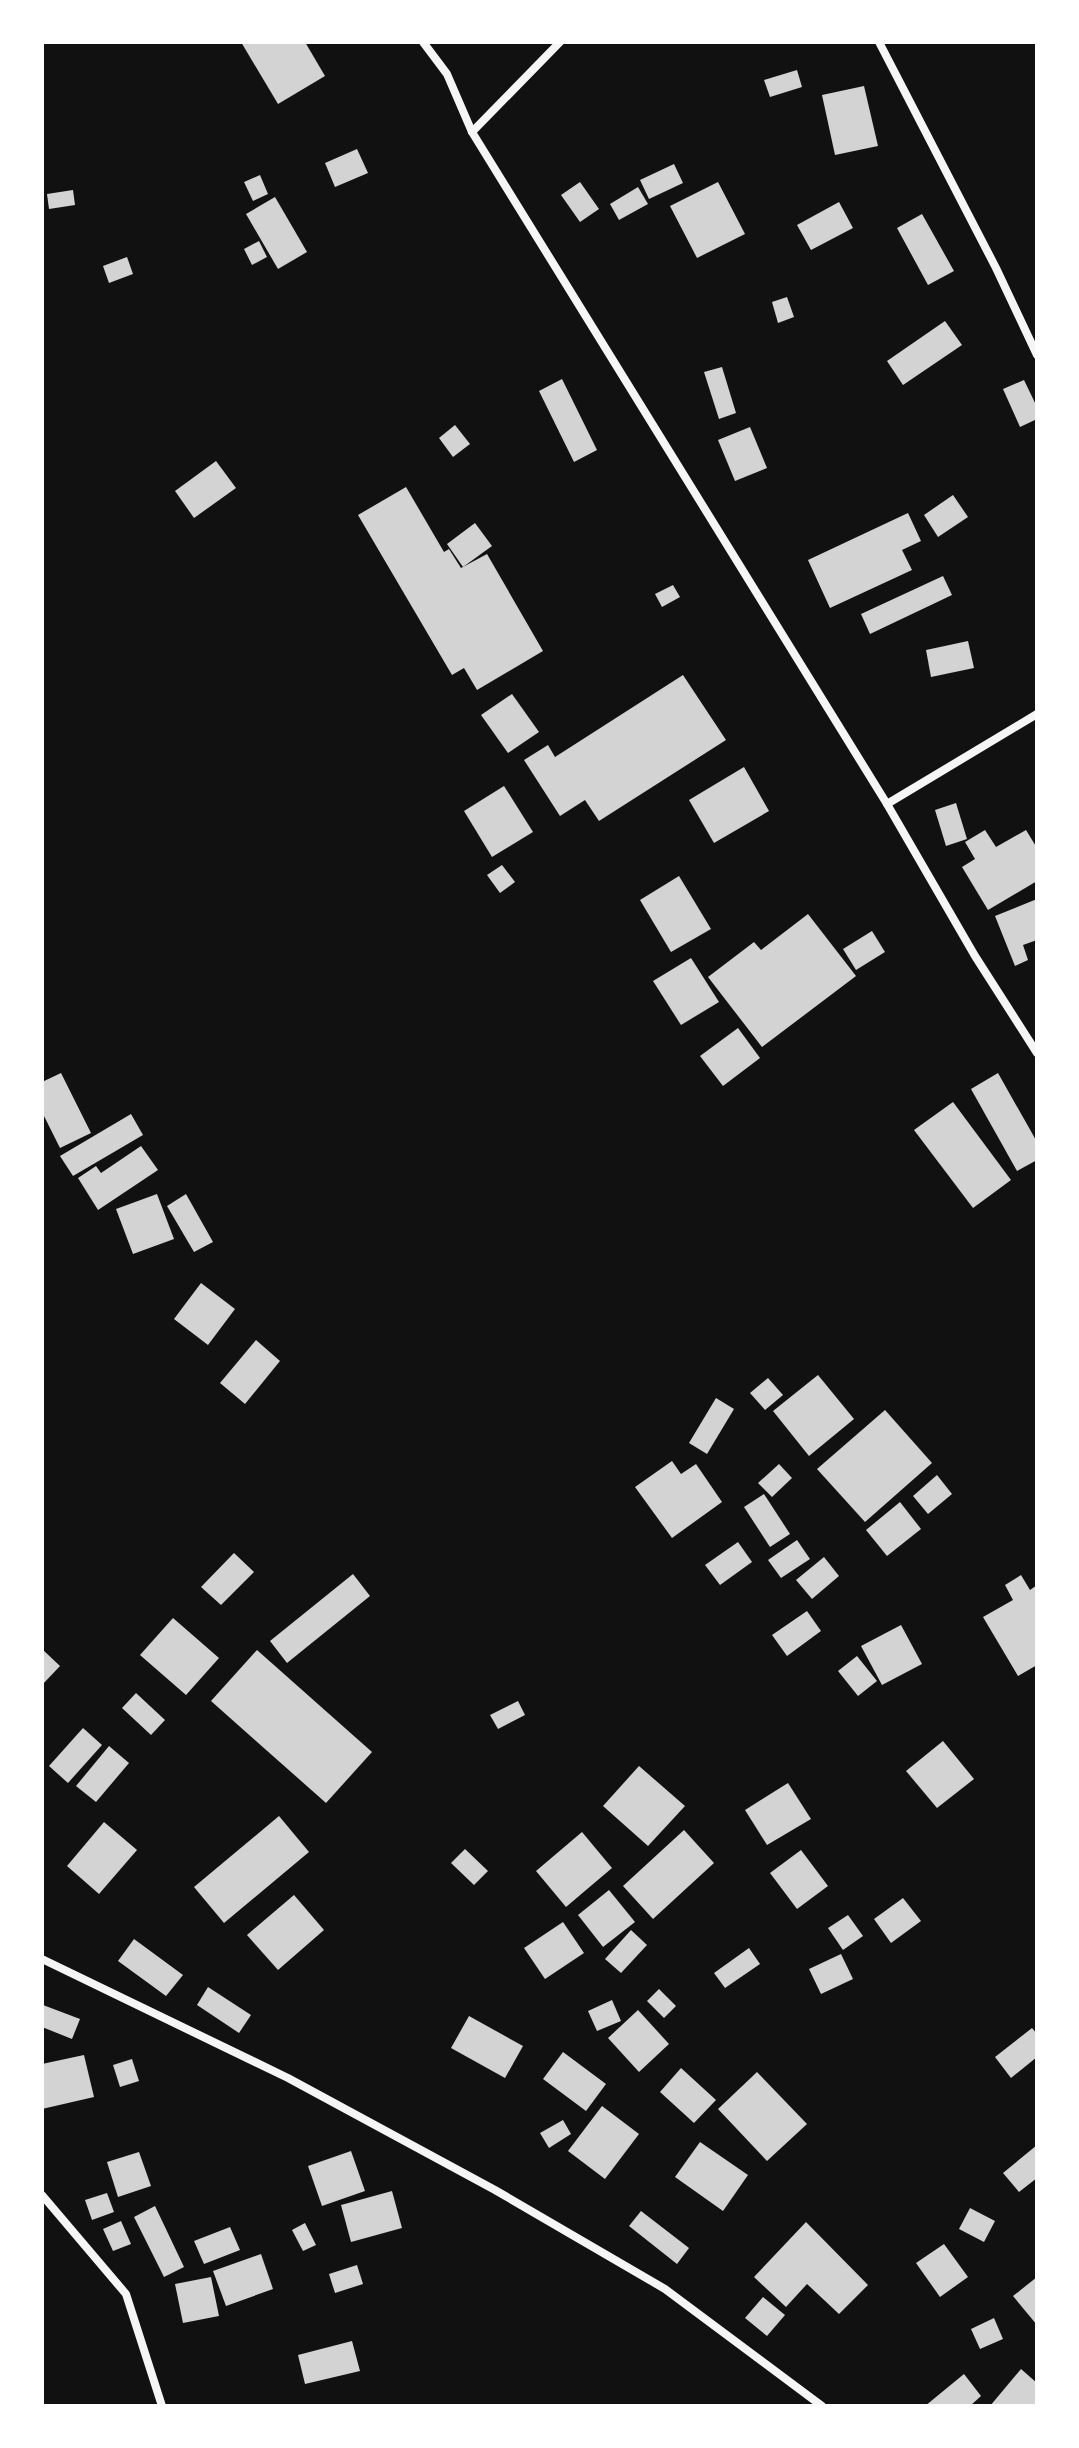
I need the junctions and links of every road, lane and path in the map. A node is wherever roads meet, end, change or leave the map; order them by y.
1 (423, 42) edge
2 (560, 42) edge
3 (879, 42) edge
4 (472, 132) junction
5 (1037, 355) edge
6 (1037, 714) edge
7 (887, 804) junction
8 (1037, 1053) edge
9 (42, 1959) edge
10 (42, 2195) edge
11 (162, 2406) edge
12 (822, 2406) edge

1 - 4 street
2 - 4 street
3 - 5 street
4 - 7 street
6 - 7 street
7 - 8 street
9 - 12 street
10 - 11 street

